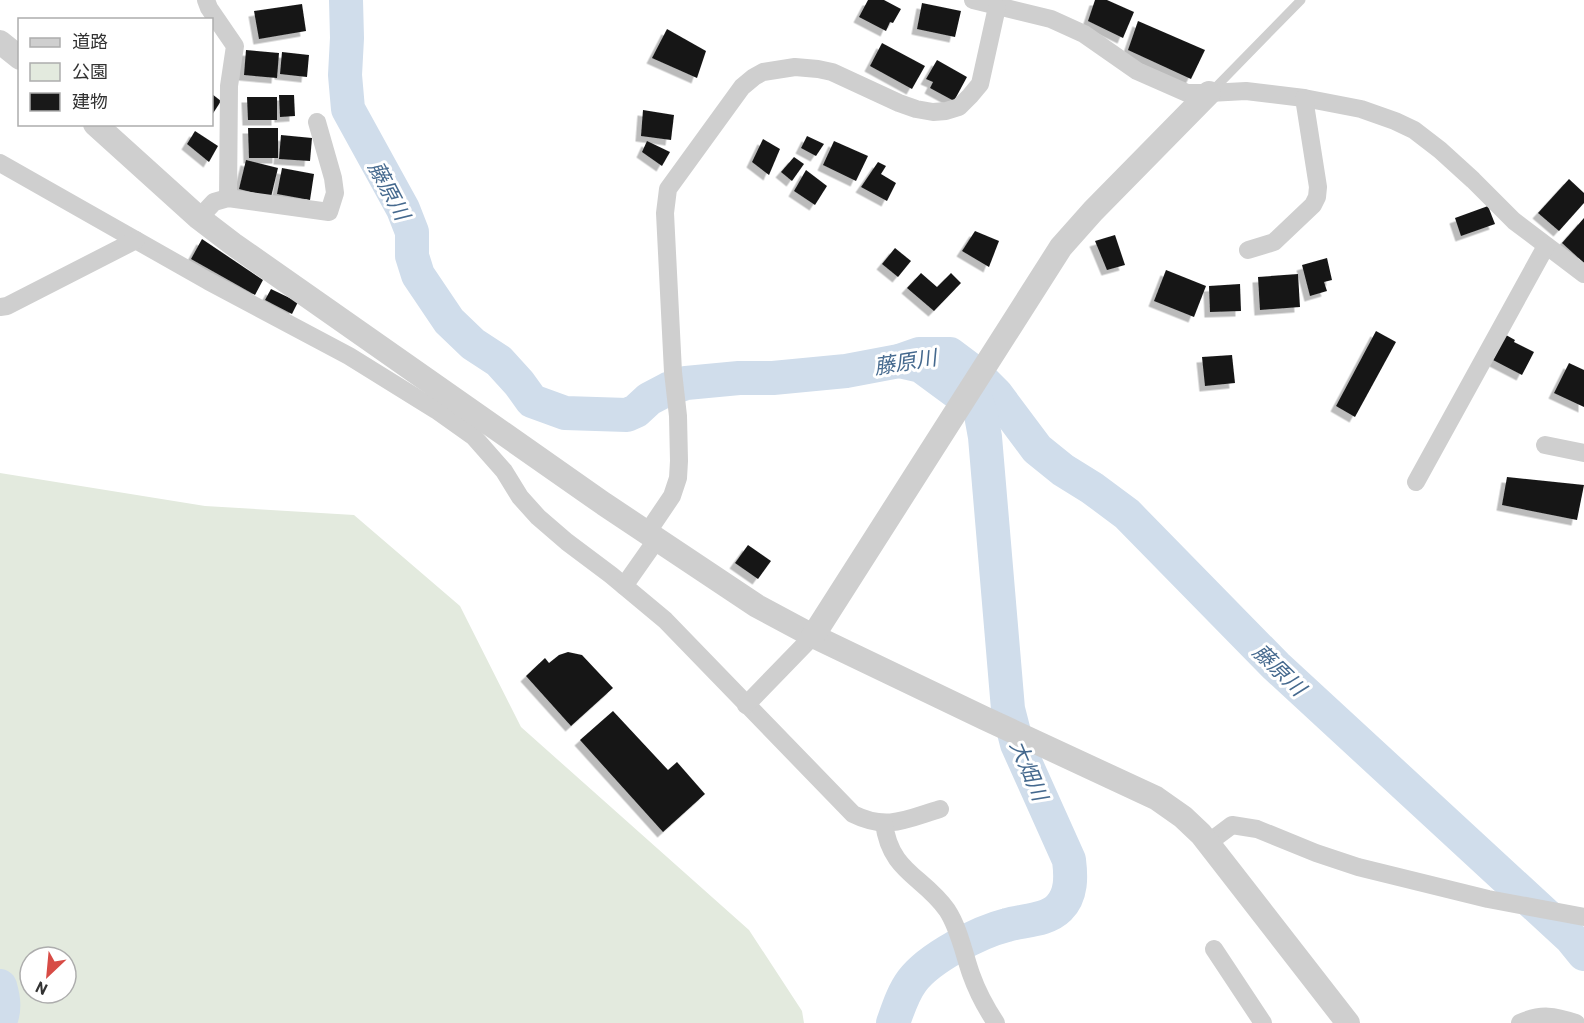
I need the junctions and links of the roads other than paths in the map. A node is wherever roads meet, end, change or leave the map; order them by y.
1 (206, 0) edge
2 (973, 0) edge
3 (1301, 0) edge
4 (997, 7) junction
5 (0, 42) edge
6 (18, 56) edge
7 (1209, 93) junction
8 (1305, 98) junction
9 (317, 122) dead end
10 (97, 126) edge
11 (0, 163) edge
12 (228, 198) junction
13 (199, 218) junction
14 (136, 240) junction
15 (1546, 246) junction
16 (1248, 250) dead end
17 (1584, 274) edge
18 (0, 307) edge
19 (1545, 445) dead end
20 (1584, 453) edge
21 (1416, 482) dead end
22 (652, 536) junction
23 (624, 586) junction
24 (813, 636) junction
25 (746, 705) junction
26 (940, 809) dead end
27 (884, 823) junction
28 (1208, 843) junction
29 (1584, 917) edge
30 (1214, 949) dead end
31 (996, 1023) edge
32 (1263, 1023) edge
33 (1348, 1023) edge
34 (1520, 1023) edge
35 (1576, 1023) edge

1 - 12 street
2 - 4 street
3 - 7 lane
4 - 7 street
4 - 22 street
5 - 6 street
7 - 8 street
7 - 24 street
8 - 15 street
8 - 16 street
9 - 12 street
10 - 13 street
11 - 14 street
12 - 13 street
13 - 22 street
14 - 18 street
14 - 23 street
15 - 17 street
15 - 21 street
19 - 20 street
22 - 23 street
22 - 24 street
23 - 25 street
24 - 25 street
24 - 28 street
25 - 27 street
26 - 27 street
27 - 31 street
28 - 29 street
28 - 33 street
30 - 32 street
34 - 35 street

